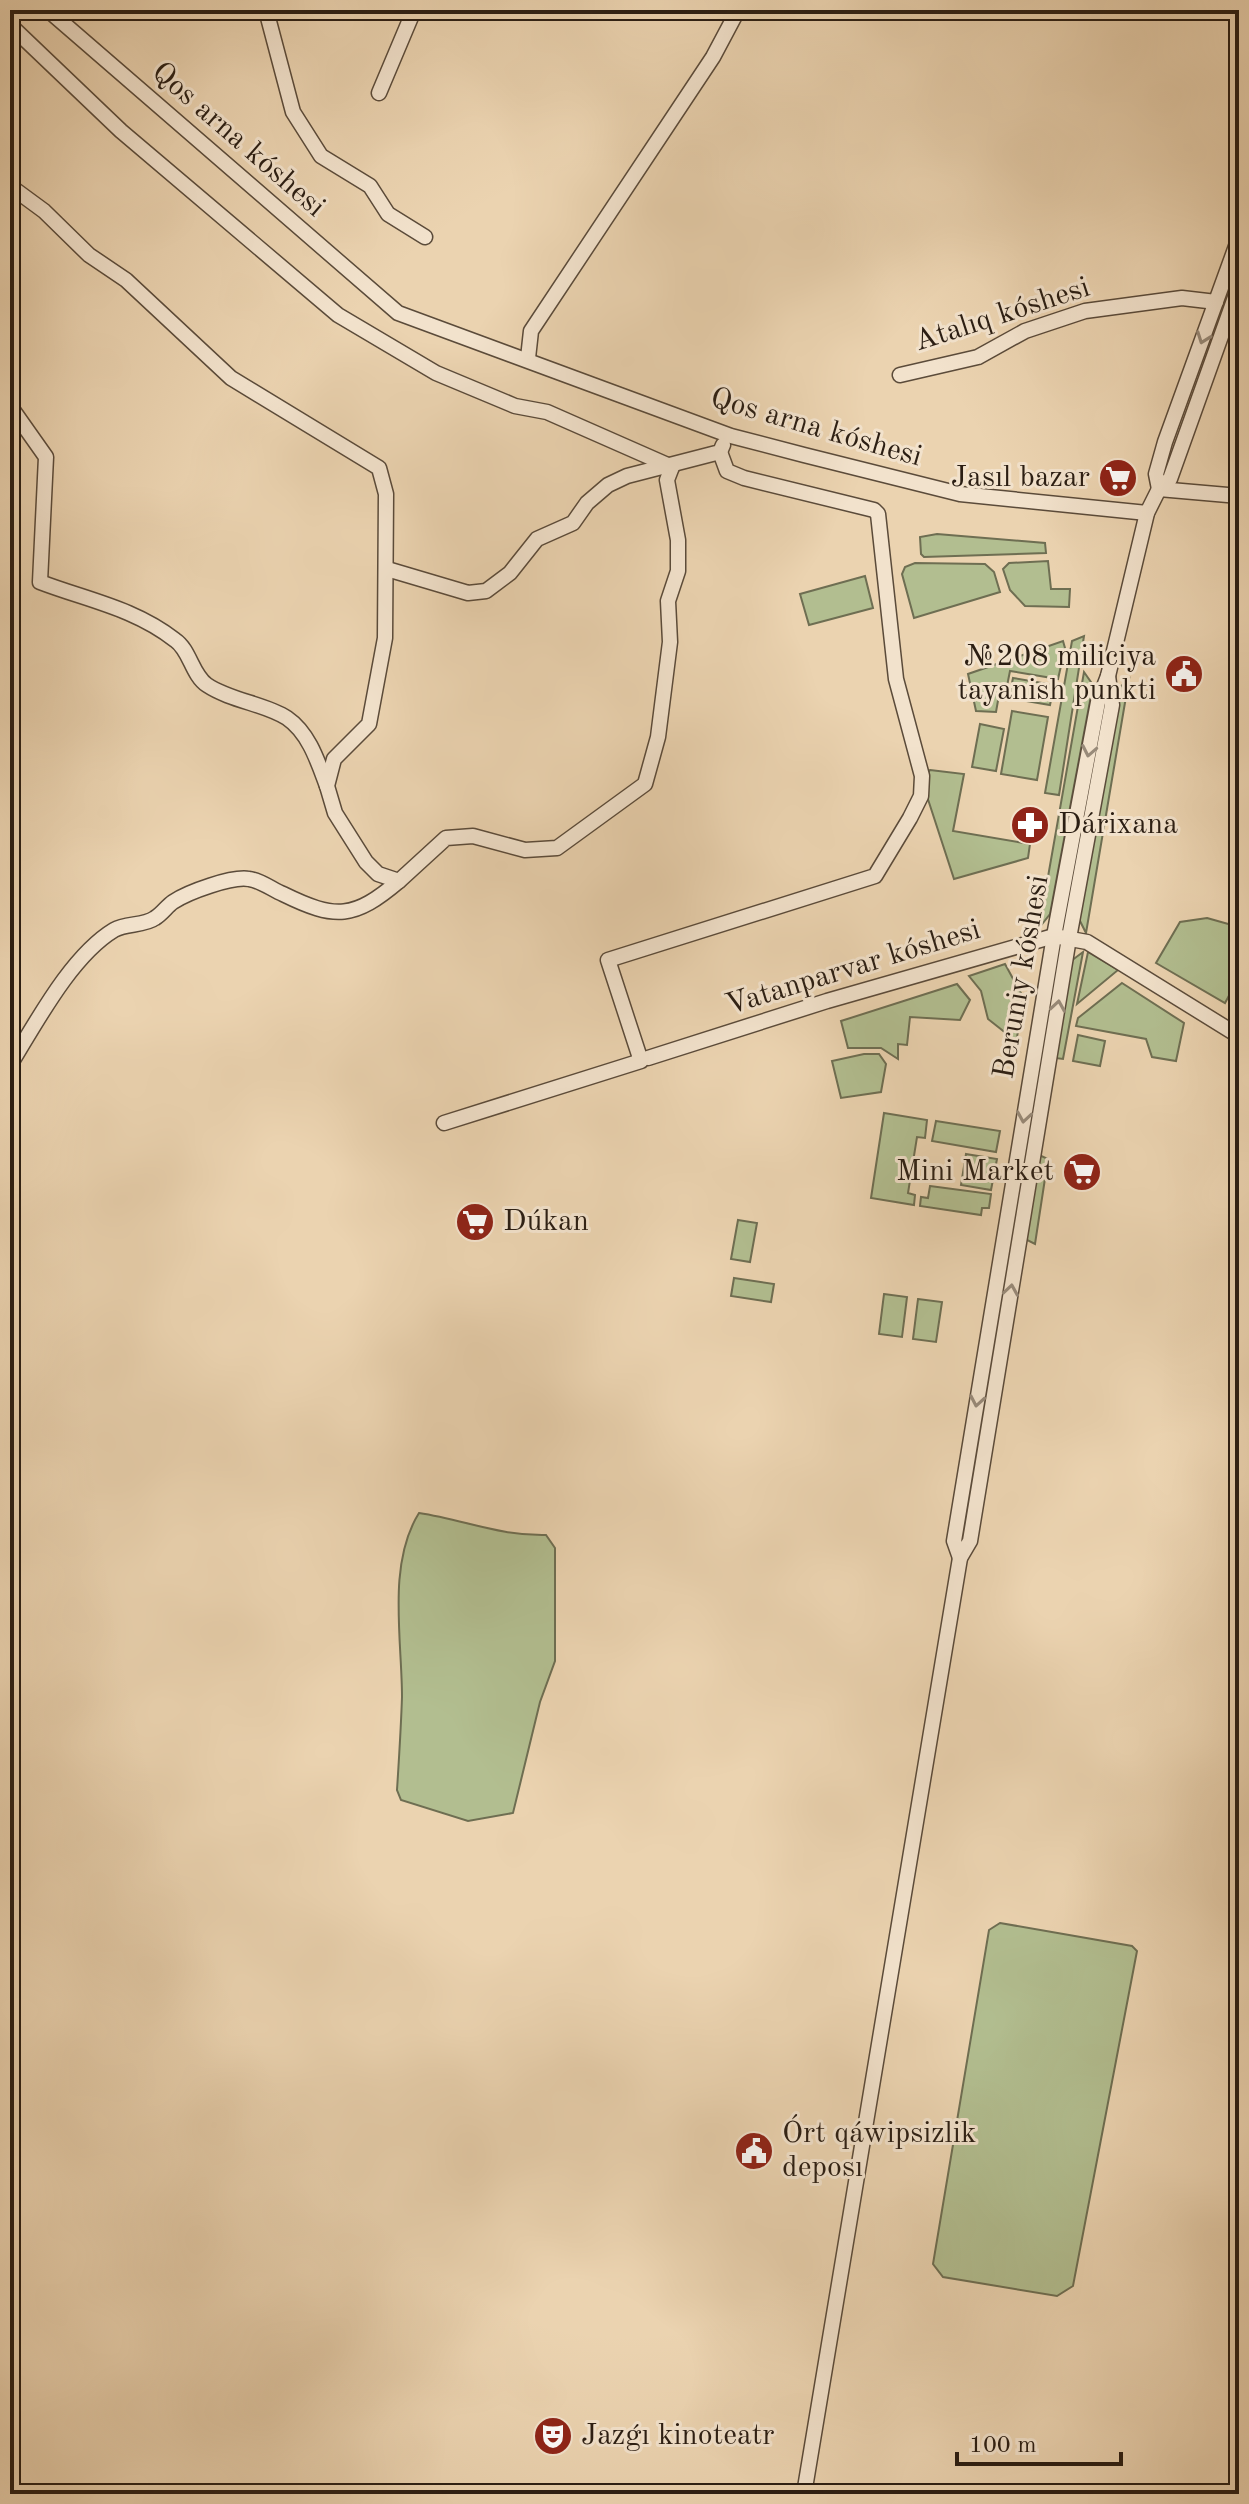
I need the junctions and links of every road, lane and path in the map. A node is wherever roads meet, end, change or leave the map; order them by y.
1 (48, 10) edge
2 (266, 10) edge
3 (414, 10) edge
4 (738, 10) edge
5 (10, 25) edge
6 (379, 93) dead end
7 (10, 186) edge
8 (425, 237) dead end
9 (1239, 238) edge
10 (1239, 286) edge
11 (1216, 302) junction
12 (528, 358) junction
13 (900, 375) dead end
14 (10, 406) edge
15 (731, 436) junction
16 (720, 452) junction
17 (672, 467) junction
18 (1159, 489) junction
19 (1239, 496) edge
20 (1147, 513) junction
21 (387, 569) junction
22 (1108, 676) junction
23 (327, 786) junction
24 (399, 881) junction
25 (1054, 936) junction
26 (1069, 938) junction
27 (1239, 1036) edge
28 (644, 1060) junction
29 (10, 1065) edge
30 (444, 1123) dead end
31 (991, 1368) junction
32 (804, 2494) edge

1 - 12 street, Qos arna kóshesi
2 - 8 street
3 - 6 street
4 - 12 street
5 - 17 street
7 - 21 street
9 - 11 street
10 - 18 street
11 - 13 street, Atalıq kóshesi
11 -> 18 street
12 - 15 street, Qos arna kóshesi
14 - 23 street
15 - 16 street
15 - 20 street, Qos arna kóshesi
16 - 17 street
16 - 28 street
17 - 21 street
17 - 24 street
18 - 19 street
18 - 20 street
20 - 22 street
21 - 23 street
22 -> 25 street, Beruniy kóshesi
22 - 26 street, Beruniy kóshesi
23 - 24 street
24 - 29 street
25 - 26 street, Vatanparvar kóshesi
25 - 28 street, Vatanparvar kóshesi
25 -> 31 street, Beruniy kóshesi
26 - 27 street, Vatanparvar kóshesi
31 -> 26 street, Beruniy kóshesi
28 - 30 street, Vatanparvar kóshesi
31 - 32 street, Beruniy kóshesi

